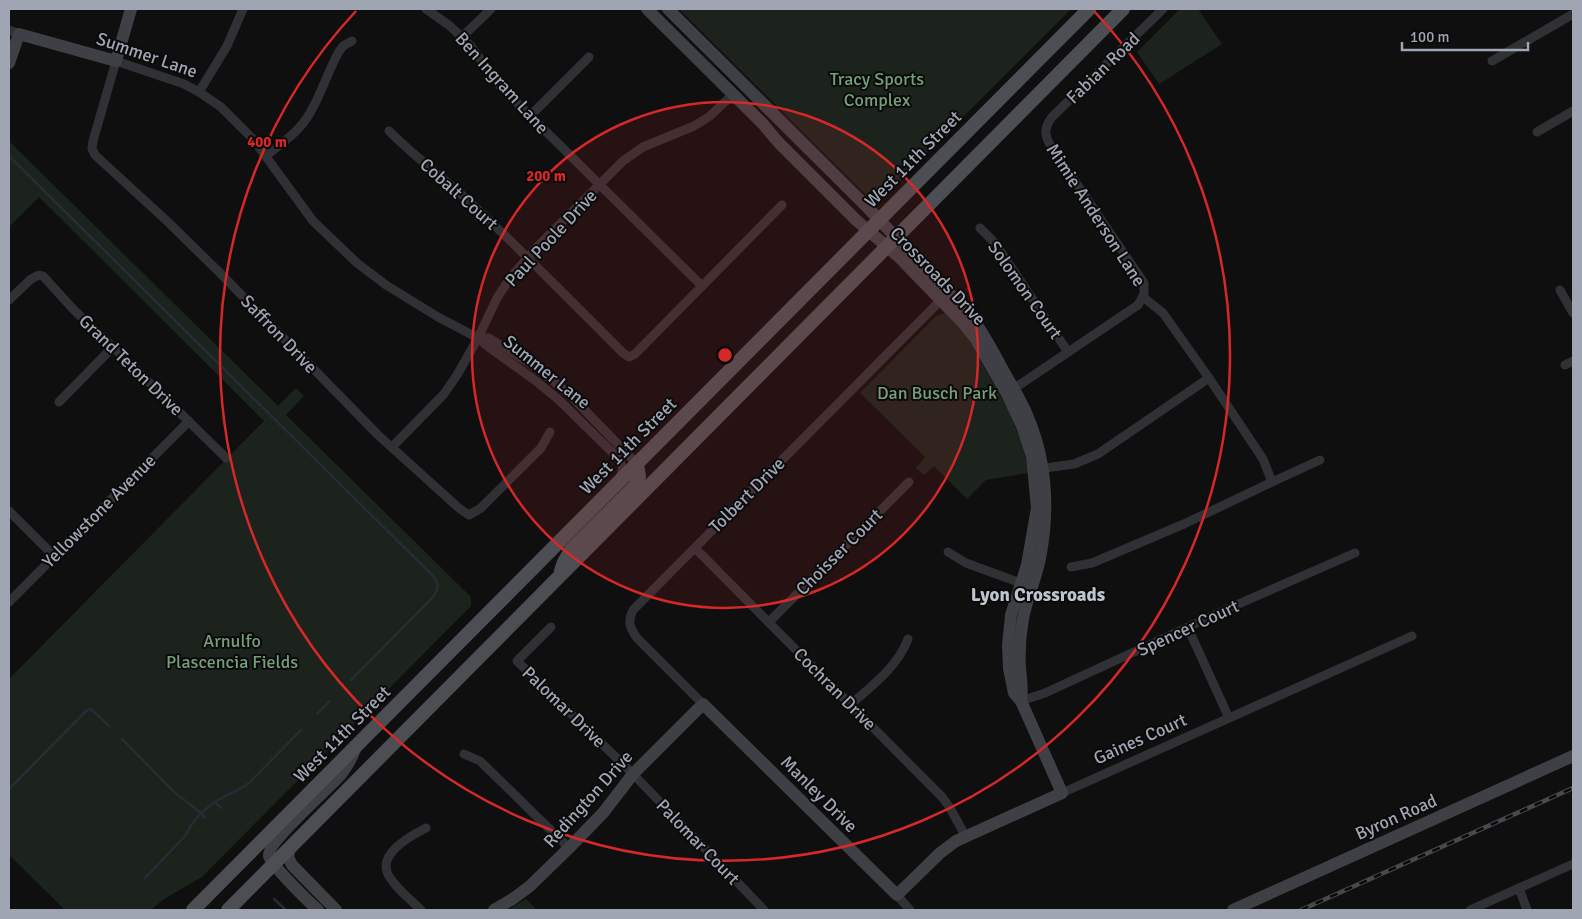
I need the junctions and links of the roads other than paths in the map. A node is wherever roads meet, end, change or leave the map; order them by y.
1 (131, 9) edge
2 (243, 9) edge
3 (426, 9) edge
4 (491, 9) edge
5 (647, 9) edge
6 (668, 9) edge
7 (1089, 9) edge
8 (1123, 9) edge
9 (1164, 9) edge
10 (1573, 14) edge
11 (14, 32) edge
12 (462, 37) junction
13 (352, 41) dead end
14 (589, 57) dead end
15 (116, 61) junction
16 (1492, 61) dead end
17 (9, 63) edge
18 (199, 92) junction
19 (733, 94) junction
20 (1573, 111) edge
21 (530, 116) junction
22 (1045, 129) joint
23 (389, 131) dead end
24 (1537, 132) dead end
25 (266, 156) junction
26 (599, 186) junction
27 (782, 205) dead end
28 (879, 220) junction
29 (980, 228) dead end
30 (868, 231) junction
31 (892, 242) junction
32 (528, 258) junction
33 (702, 286) junction
34 (1560, 290) dead end
35 (945, 296) junction
36 (1143, 297) junction
37 (9, 300) edge
38 (1573, 313) edge
39 (478, 338) junction
40 (113, 346) junction
41 (1068, 352) junction
42 (1209, 378) junction
43 (1010, 392) junction
44 (59, 402) dead end
45 (189, 421) junction
46 (550, 432) dead end
47 (392, 448) junction
48 (226, 458) dead end
49 (1320, 460) dead end
50 (637, 464) junction
51 (1038, 469) junction
52 (620, 481) junction
53 (909, 482) dead end
54 (1272, 482) junction
55 (9, 511) edge
56 (695, 548) junction
57 (948, 552) dead end
58 (1355, 553) dead end
59 (54, 556) junction
60 (1071, 567) dead end
61 (560, 576) junction
62 (1026, 585) junction
63 (9, 602) edge
64 (769, 622) junction
65 (551, 627) dead end
66 (1188, 628) junction
67 (1412, 636) dead end
68 (908, 639) dead end
69 (1021, 701) junction
70 (703, 704) junction
71 (851, 704) junction
72 (1229, 718) junction
73 (356, 747) junction
74 (464, 754) dead end
75 (1573, 756) edge
76 (633, 774) junction
77 (1062, 793) junction
78 (426, 828) dead end
79 (966, 837) junction
80 (290, 848) junction
81 (569, 848) junction
82 (274, 864) junction
83 (1573, 864) edge
84 (1519, 888) junction
85 (897, 895) junction
86 (193, 910) edge
87 (228, 910) edge
88 (318, 910) edge
89 (336, 910) edge
90 (421, 910) edge
91 (494, 910) edge
92 (764, 910) edge
93 (910, 910) edge
94 (1233, 910) edge
95 (1470, 910) edge
96 (1527, 910) edge

1 - 15 street
2 - 18 street
3 - 12 street, Ben Ingram Lane
4 - 12 street
5 - 19 street, Crossroads Drive
6 - 28 street, Crossroads Drive
7 - 28 main road, West 11th Street
8 - 31 main road
9 - 22 street, Fabian Road
10 - 16 street
11 - 15 street, Summer Lane
11 - 17 street
12 - 21 street, Ben Ingram Lane
13 - 25 street
14 - 21 street
15 - 18 street, Summer Lane
15 - 47 street, Saffron Drive
18 - 25 street, Summer Lane
19 - 26 street, Paul Poole Drive
19 - 30 street, Crossroads Drive
20 - 24 street
21 - 26 street, Ben Ingram Lane
22 - 36 street, Mimie Anderson Lane
23 - 32 street, Cobalt Court
25 - 39 street, Summer Lane
26 - 32 street, Paul Poole Drive
26 - 33 street, Ben Ingram Lane
27 - 33 street
28 - 30 main road, West 11th Street
28 - 31 street, Crossroads Drive
29 - 41 street, Solomon Court
30 - 31 street, Crossroads Drive
30 - 50 main road, West 11th Street
31 - 35 street, Crossroads Drive
31 - 61 main road
32 - 33 street, Cobalt Court
32 - 39 street, Paul Poole Drive
34 - 38 street
35 - 43 street, Crossroads Drive
35 - 56 street, Tolbert Drive
36 - 41 street, Mimie Anderson Lane
36 - 42 street
37 - 40 street, Grand Teton Drive
39 - 47 street, Paul Poole Drive
39 - 50 street, Summer Lane
39 - 52 street, Summer Lane
40 - 44 street
40 - 45 street, Grand Teton Drive
41 - 43 street, Mimie Anderson Lane
42 - 51 street
42 - 54 street
43 - 51 street, Crossroads Drive
45 - 48 street, Grand Teton Drive
45 - 59 street, Yellowstone Avenue
46 - 47 street, Saffron Drive
49 - 54 street
50 - 52 main road, West 11th Street
50 - 61 main road
51 - 62 street, Crossroads Drive
52 - 73 main road, West 11th Street
53 - 64 street, Choisser Court
54 - 60 street
55 - 59 street
56 - 64 street, Cochran Drive
56 - 70 street, Tolbert Drive
57 - 62 street
58 - 66 street, Spencer Court
59 - 63 street, Yellowstone Avenue
61 - 80 main road
62 - 69 street, Crossroads Drive
64 - 71 street, Cochran Drive
65 - 76 street, Palomar Drive
66 - 69 street, Spencer Court
66 - 72 street
67 - 72 street, Gaines Court
68 - 71 street
69 - 77 street, Crossroads Drive
70 - 76 street, Redington Drive
70 - 85 street, Manley Drive
71 - 79 street, Cochran Drive
72 - 77 street, Gaines Court
73 - 82 street
73 - 86 main road, West 11th Street
74 - 81 street
75 - 94 street, Byron Road
76 - 81 street, Redington Drive
76 - 92 street, Palomar Court
77 - 79 street, Gaines Court
78 - 90 street
79 - 85 street, Gaines Court
80 - 82 main road
80 - 89 street
81 - 91 street, Redington Drive
82 - 87 main road
82 - 88 street
83 - 84 street
84 - 95 street
84 - 96 street
85 - 93 street, Manley Drive

